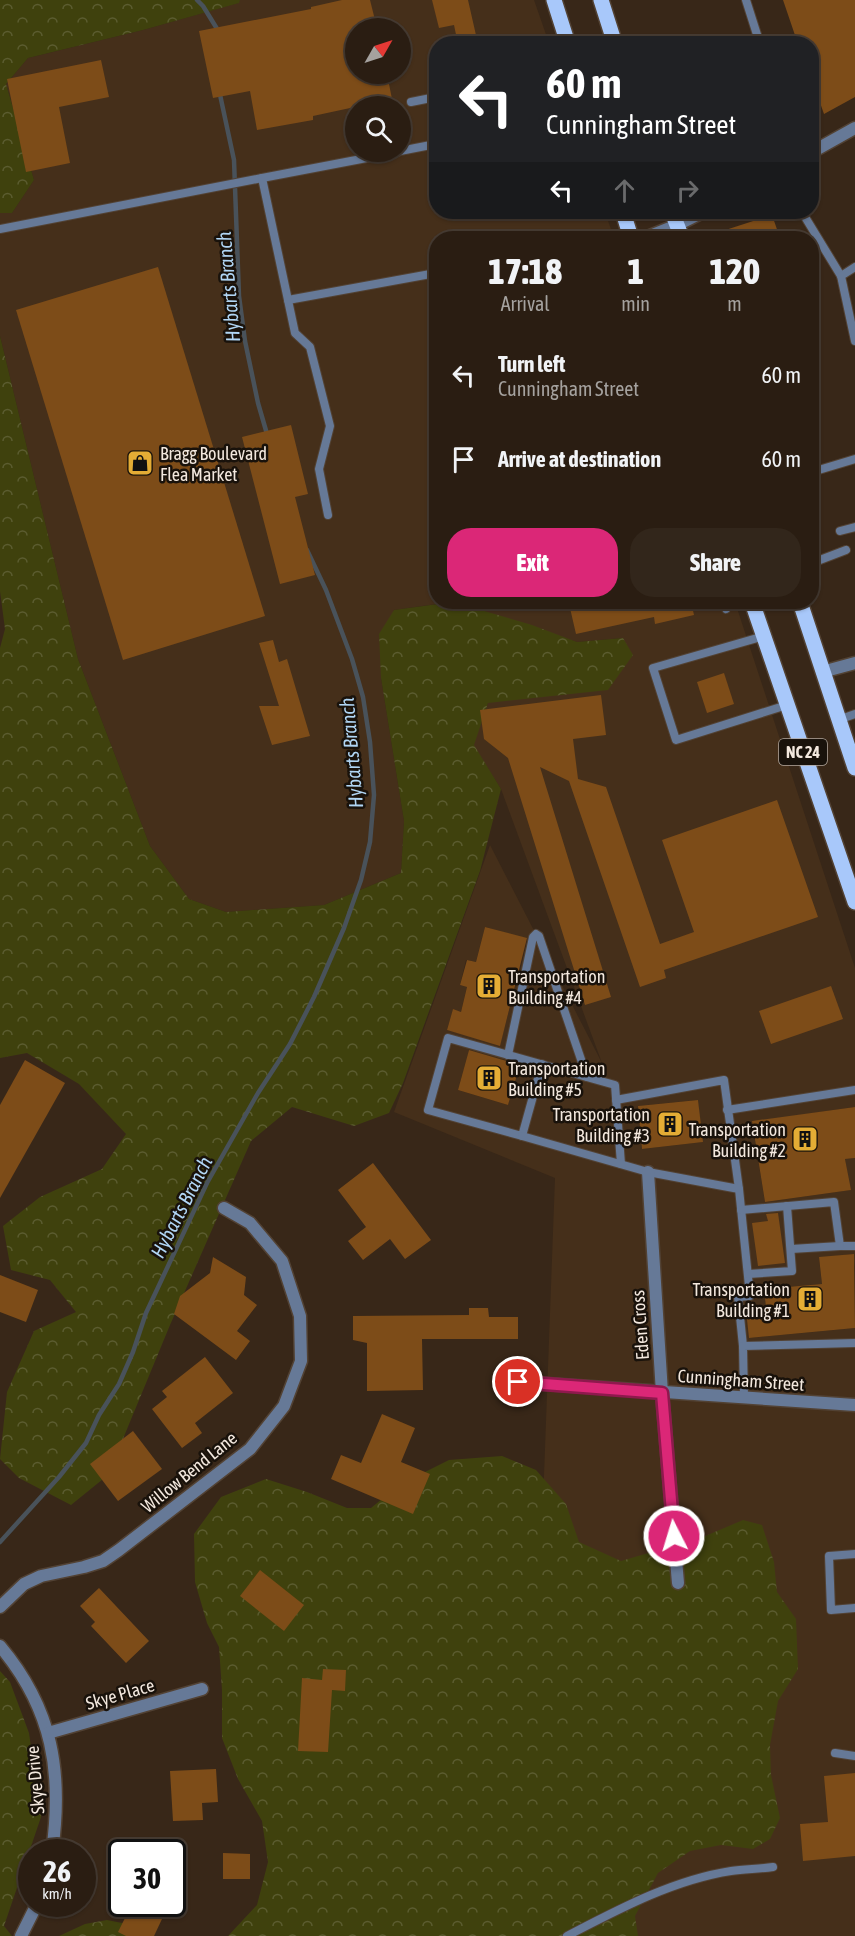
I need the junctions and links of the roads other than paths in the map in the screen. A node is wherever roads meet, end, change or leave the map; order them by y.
1 (554, 0) edge
2 (601, 0) edge
3 (746, 0) edge
4 (565, 36) edge
5 (612, 36) edge
6 (757, 36) edge
7 (429, 98) edge
8 (411, 102) dead end
9 (855, 129) edge
10 (429, 145) edge
11 (819, 148) edge
12 (411, 149) edge
13 (345, 162) edge
14 (262, 178) junction
15 (677, 225) edge
16 (0, 229) edge
17 (662, 231) edge
18 (819, 240) edge
19 (855, 267) edge
20 (429, 274) edge
21 (841, 276) junction
22 (288, 300) junction
23 (855, 341) edge
24 (855, 459) edge
25 (819, 470) edge
26 (328, 515) dead end
27 (855, 527) edge
28 (840, 531) dead end
29 (846, 550) dead end
30 (819, 560) edge
31 (754, 609) edge
32 (802, 609) edge
33 (764, 636) junction
34 (855, 663) edge
35 (822, 672) junction
36 (787, 705) junction
37 (855, 714) edge
38 (838, 720) junction
39 (854, 763) edge
40 (855, 902) edge
41 (508, 1054) junction
42 (542, 1064) junction
43 (587, 1077) junction
44 (855, 1090) edge
45 (616, 1100) junction
46 (727, 1110) junction
47 (522, 1136) junction
48 (621, 1164) junction
49 (648, 1172) junction
50 (739, 1189) junction
51 (787, 1206) junction
52 (224, 1208) dead end
53 (741, 1210) junction
54 (840, 1246) junction
55 (855, 1246) edge
56 (791, 1249) junction
57 (748, 1274) junction
58 (855, 1343) edge
59 (743, 1346) junction
60 (518, 1382) dead end
61 (662, 1393) junction
62 (744, 1398) junction
63 (855, 1405) edge
64 (855, 1554) edge
65 (678, 1583) dead end
66 (0, 1607) edge
67 (855, 1608) edge
68 (0, 1646) edge
69 (202, 1689) dead end
70 (48, 1733) junction
71 (835, 1753) dead end
72 (855, 1756) edge
73 (54, 1839) edge
74 (773, 1867) dead end
75 (30, 1917) edge
76 (21, 1936) edge
77 (567, 1936) edge

1 - 4 main road
2 - 5 main road
3 - 6 lane
7 - 8 lane
9 - 11 street
10 - 12 lane
13 - 14 lane
14 - 16 lane
14 - 22 lane
15 - 17 street
18 - 21 lane
19 - 21 lane
20 - 22 lane
21 - 23 lane
22 - 26 lane
24 - 25 lane
27 - 28 lane
29 - 30 lane
31 - 33 main road, NC 24
32 - 35 main road, NC 24
33 - 36 main road, NC 24
33 - 36 lane
34 - 35 street
35 - 38 main road, NC 24
36 - 40 main road, NC 24
37 - 38 lane
38 - 39 main road, NC 24
41 - 42 lane
41 - 43 lane
41 - 47 lane
42 - 43 lane
42 - 47 lane
43 - 45 lane
44 - 46 lane
45 - 46 lane
45 - 48 lane
46 - 50 lane
47 - 48 lane
48 - 49 lane
49 - 50 lane
49 - 61 street, Eden Cross
50 - 53 lane
51 - 53 lane
51 - 54 lane
51 - 56 lane
52 - 66 street, Willow Bend Lane
53 - 57 lane
54 - 55 lane
54 - 56 lane
56 - 57 lane
57 - 59 lane
58 - 59 lane
59 - 62 lane
60 - 61 street, Cunningham Street
61 - 62 street, Cunningham Street
61 - 65 street, Eden Cross
62 - 63 street, Cunningham Street
64 - 67 lane
68 - 70 street, Skye Drive
69 - 70 street, Skye Place
70 - 73 street, Skye Drive
71 - 72 lane
74 - 77 lane
75 - 76 street

